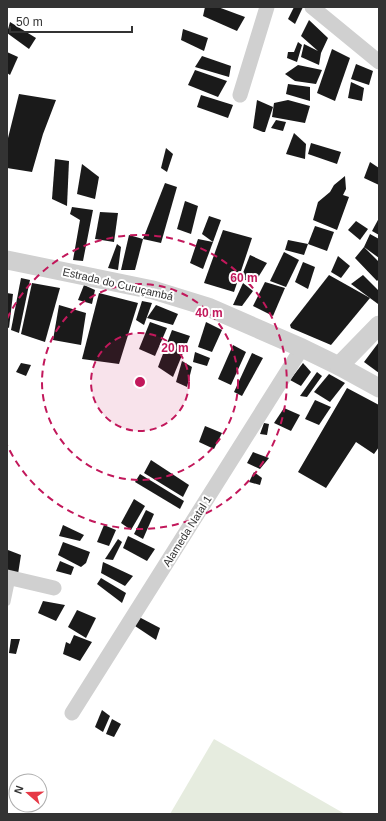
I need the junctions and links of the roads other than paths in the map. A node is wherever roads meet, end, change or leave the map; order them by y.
1 (267, 7) edge
2 (312, 7) edge
3 (377, 54) edge
4 (240, 95) dead end
5 (7, 260) edge
6 (379, 325) edge
7 (302, 348) junction
8 (340, 366) junction
9 (379, 388) edge
10 (9, 578) edge
11 (54, 588) dead end
12 (7, 602) edge
13 (72, 713) dead end

1 - 4 street
2 - 3 street
5 - 7 street, Estrada do Curuçambá
6 - 8 street
7 - 8 street, Estrada do Curuçambá
7 - 13 street, Alameda Natal 1
8 - 9 street, Estrada do Curuçambá
10 - 11 street
10 - 12 lane

